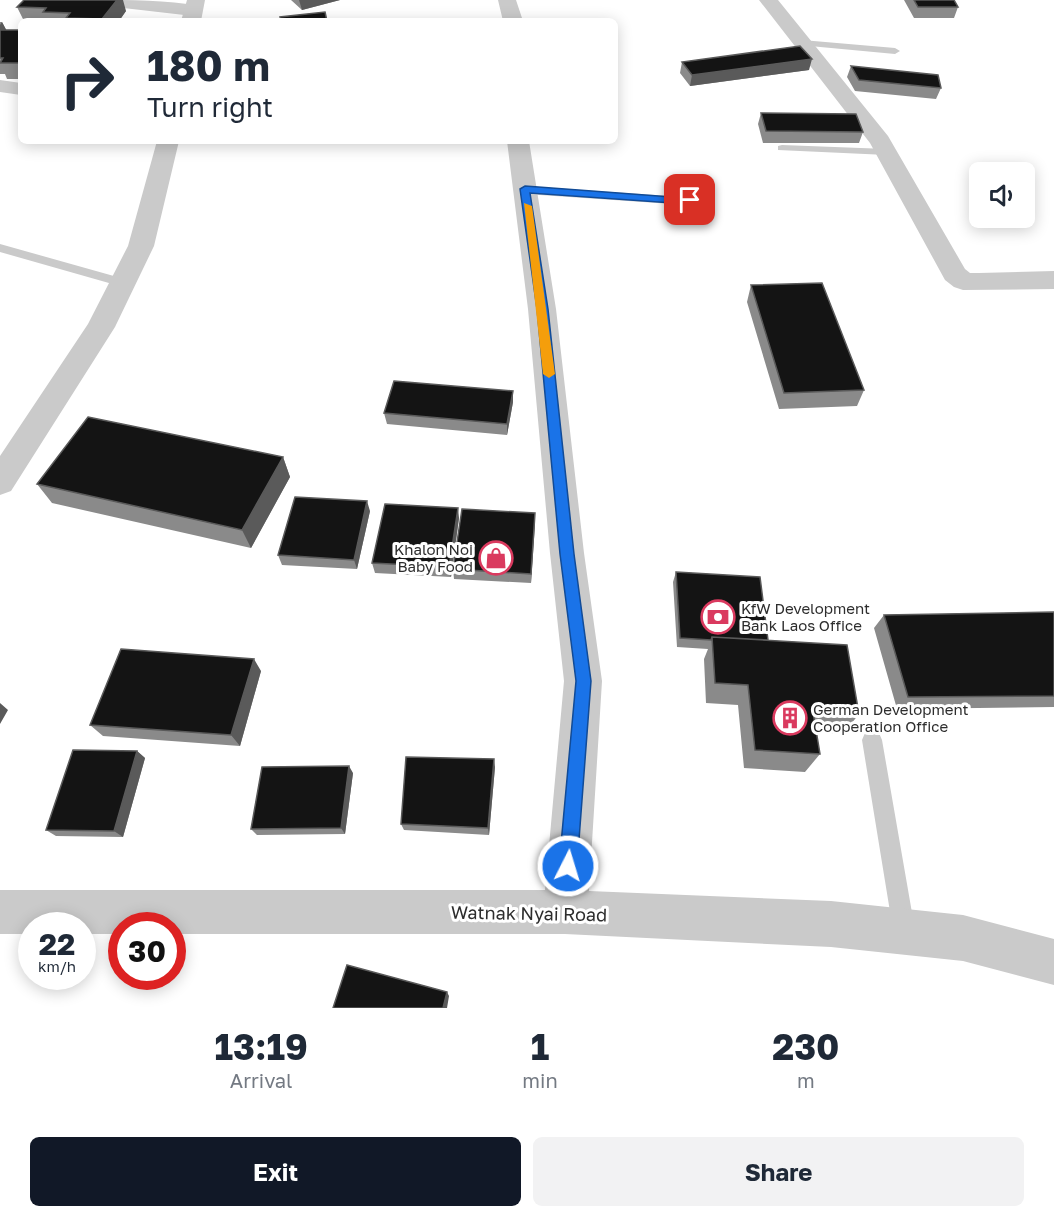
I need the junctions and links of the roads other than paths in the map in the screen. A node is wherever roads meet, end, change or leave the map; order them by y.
1 (106, 0) edge
2 (507, 0) edge
3 (768, 0) edge
4 (193, 10) edge
5 (512, 18) edge
6 (802, 43) junction
7 (895, 51) dead end
8 (0, 86) edge
9 (18, 89) edge
10 (167, 144) edge
11 (518, 144) edge
12 (782, 148) edge
13 (887, 152) junction
14 (692, 180) dead end
15 (525, 189) junction
16 (0, 248) edge
17 (1054, 280) edge
18 (123, 283) junction
19 (0, 482) edge
20 (872, 740) dead end
21 (0, 912) edge
22 (565, 912) junction
23 (904, 930) junction
24 (1054, 962) edge

1 - 4 street
2 - 5 street
3 - 6 street
6 - 7 lane
6 - 13 street
8 - 9 street
10 - 18 street
11 - 15 street
12 - 13 lane
13 - 17 street
14 - 15 lane
15 - 22 street
16 - 18 lane
18 - 19 street
20 - 23 lane
21 - 22 street, Watnak Nyai Road
22 - 23 street, Watnak Nyai Road
23 - 24 street, Watnak Nyai Road

